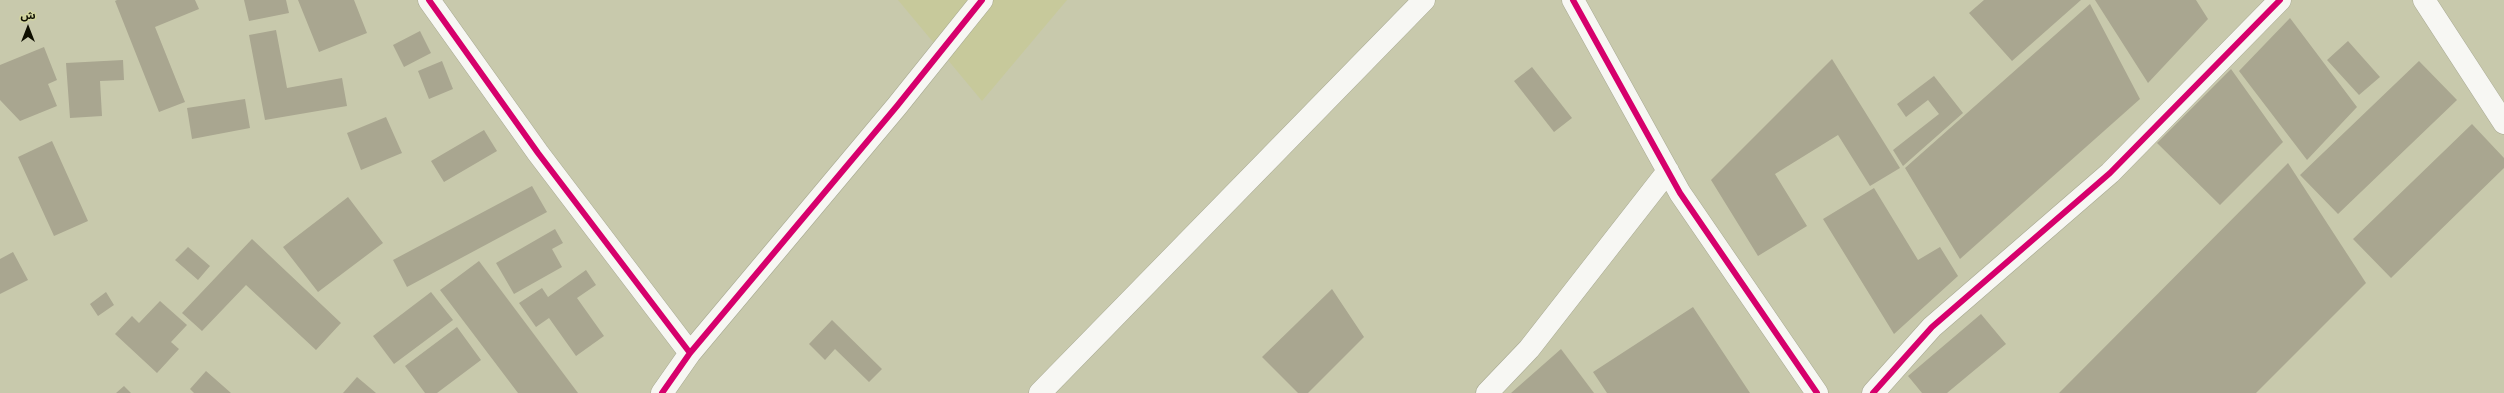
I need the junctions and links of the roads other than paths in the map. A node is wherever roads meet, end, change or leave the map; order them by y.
1 (429, 0) edge
2 (982, 0) edge
3 (1424, 0) edge
4 (1573, 0) edge
5 (2280, 0) edge
6 (2424, 0) edge
7 (2504, 124) edge
8 (1668, 171) junction
9 (690, 353) junction
10 (662, 393) edge
11 (1040, 393) edge
12 (1487, 393) edge
13 (1817, 393) edge
14 (1873, 393) edge

1 - 9 street
2 - 9 street
3 - 11 street
4 - 8 street
5 - 14 street
6 - 7 street
8 - 12 street
8 - 13 street
9 - 10 street

